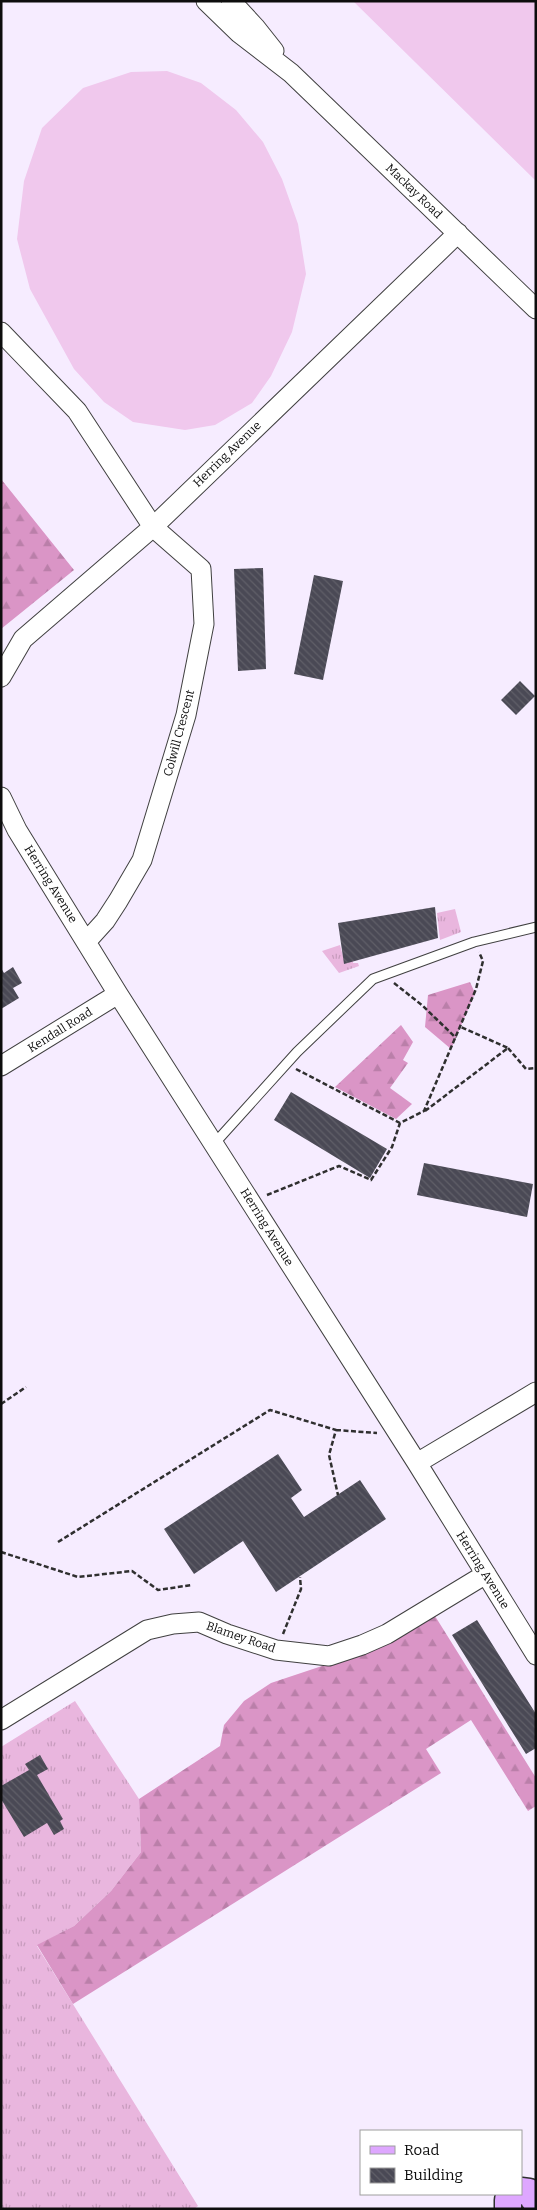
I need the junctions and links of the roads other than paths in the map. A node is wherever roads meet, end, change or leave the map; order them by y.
1 (206, 1) edge
2 (231, 1) edge
3 (291, 73) junction
4 (458, 233) junction
5 (536, 309) edge
6 (1, 332) edge
7 (153, 527) junction
8 (1, 677) edge
9 (1, 797) edge
10 (536, 927) edge
11 (86, 942) junction
12 (118, 994) junction
13 (1, 1066) edge
14 (214, 1144) junction
15 (536, 1392) edge
16 (417, 1464) junction
17 (486, 1574) junction
18 (536, 1655) edge
19 (1, 1720) edge

1 - 3 street, Mackay Road
2 - 3 street, Mackay Road
3 - 4 street, Mackay Road
4 - 5 street, Mackay Road
4 - 7 street, Herring Avenue
6 - 7 street, Colwill Crescent
7 - 8 street, Herring Avenue
7 - 11 street, Colwill Crescent
9 - 11 street, Herring Avenue
10 - 14 lane
11 - 12 street, Herring Avenue
12 - 13 street, Kendall Road
12 - 14 street, Herring Avenue
14 - 16 street, Herring Avenue
15 - 16 street
16 - 17 street, Herring Avenue
17 - 18 street, Herring Avenue
17 - 19 street, Blamey Road

